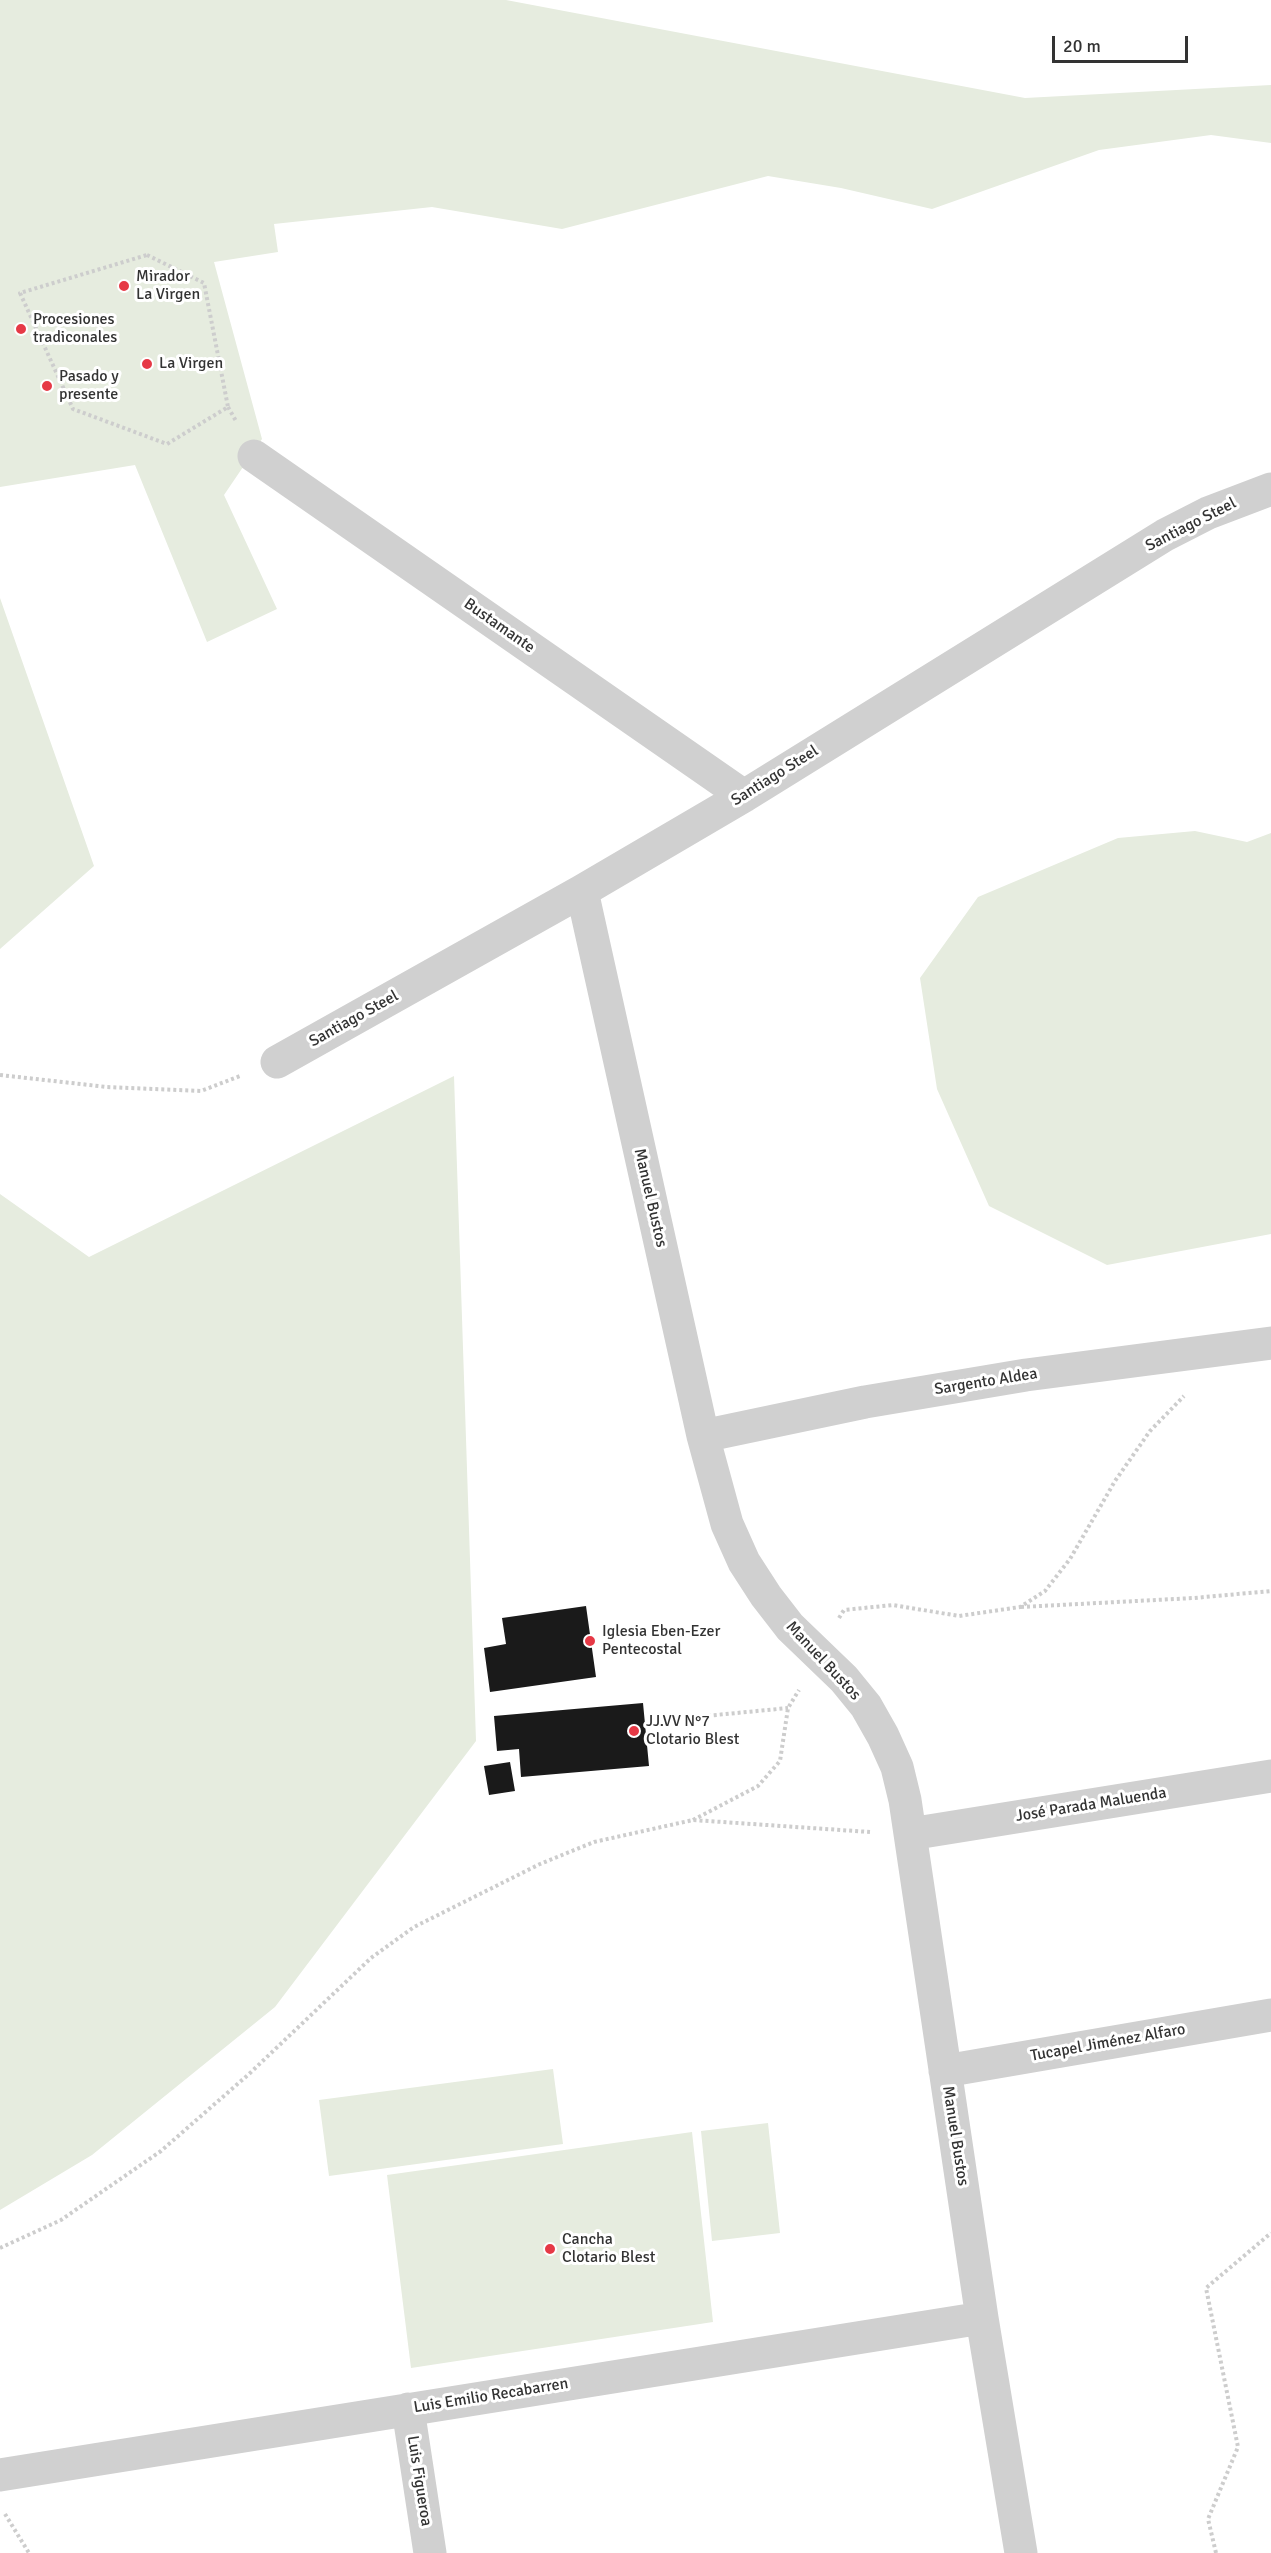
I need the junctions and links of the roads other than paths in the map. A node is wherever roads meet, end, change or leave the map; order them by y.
1 (254, 456) dead end
2 (1271, 489) edge
3 (744, 796) junction
4 (582, 891) junction
5 (277, 1062) road end
6 (1271, 1343) edge
7 (703, 1436) junction
8 (1271, 1776) edge
9 (910, 1834) junction
10 (1271, 2015) edge
11 (945, 2071) junction
12 (982, 2318) junction
13 (408, 2409) junction
14 (0, 2475) edge
15 (430, 2553) edge
16 (1021, 2553) edge

1 - 3 street, Bustamante
2 - 3 street, Santiago Steel
3 - 4 street, Santiago Steel
4 - 5 street, Santiago Steel
4 - 7 street, Manuel Bustos
6 - 7 street, Sargento Aldea
7 - 9 street, Manuel Bustos
8 - 9 street, José Parada Maluenda
9 - 11 street, Manuel Bustos
10 - 11 street, Tucapel Jiménez Alfaro
11 - 12 street, Manuel Bustos
12 - 13 street, Luis Emilio Recabarren
12 - 16 street, Manuel Bustos
13 - 14 street, Luis Emilio Recabarren
13 - 15 street, Luis Figueroa

